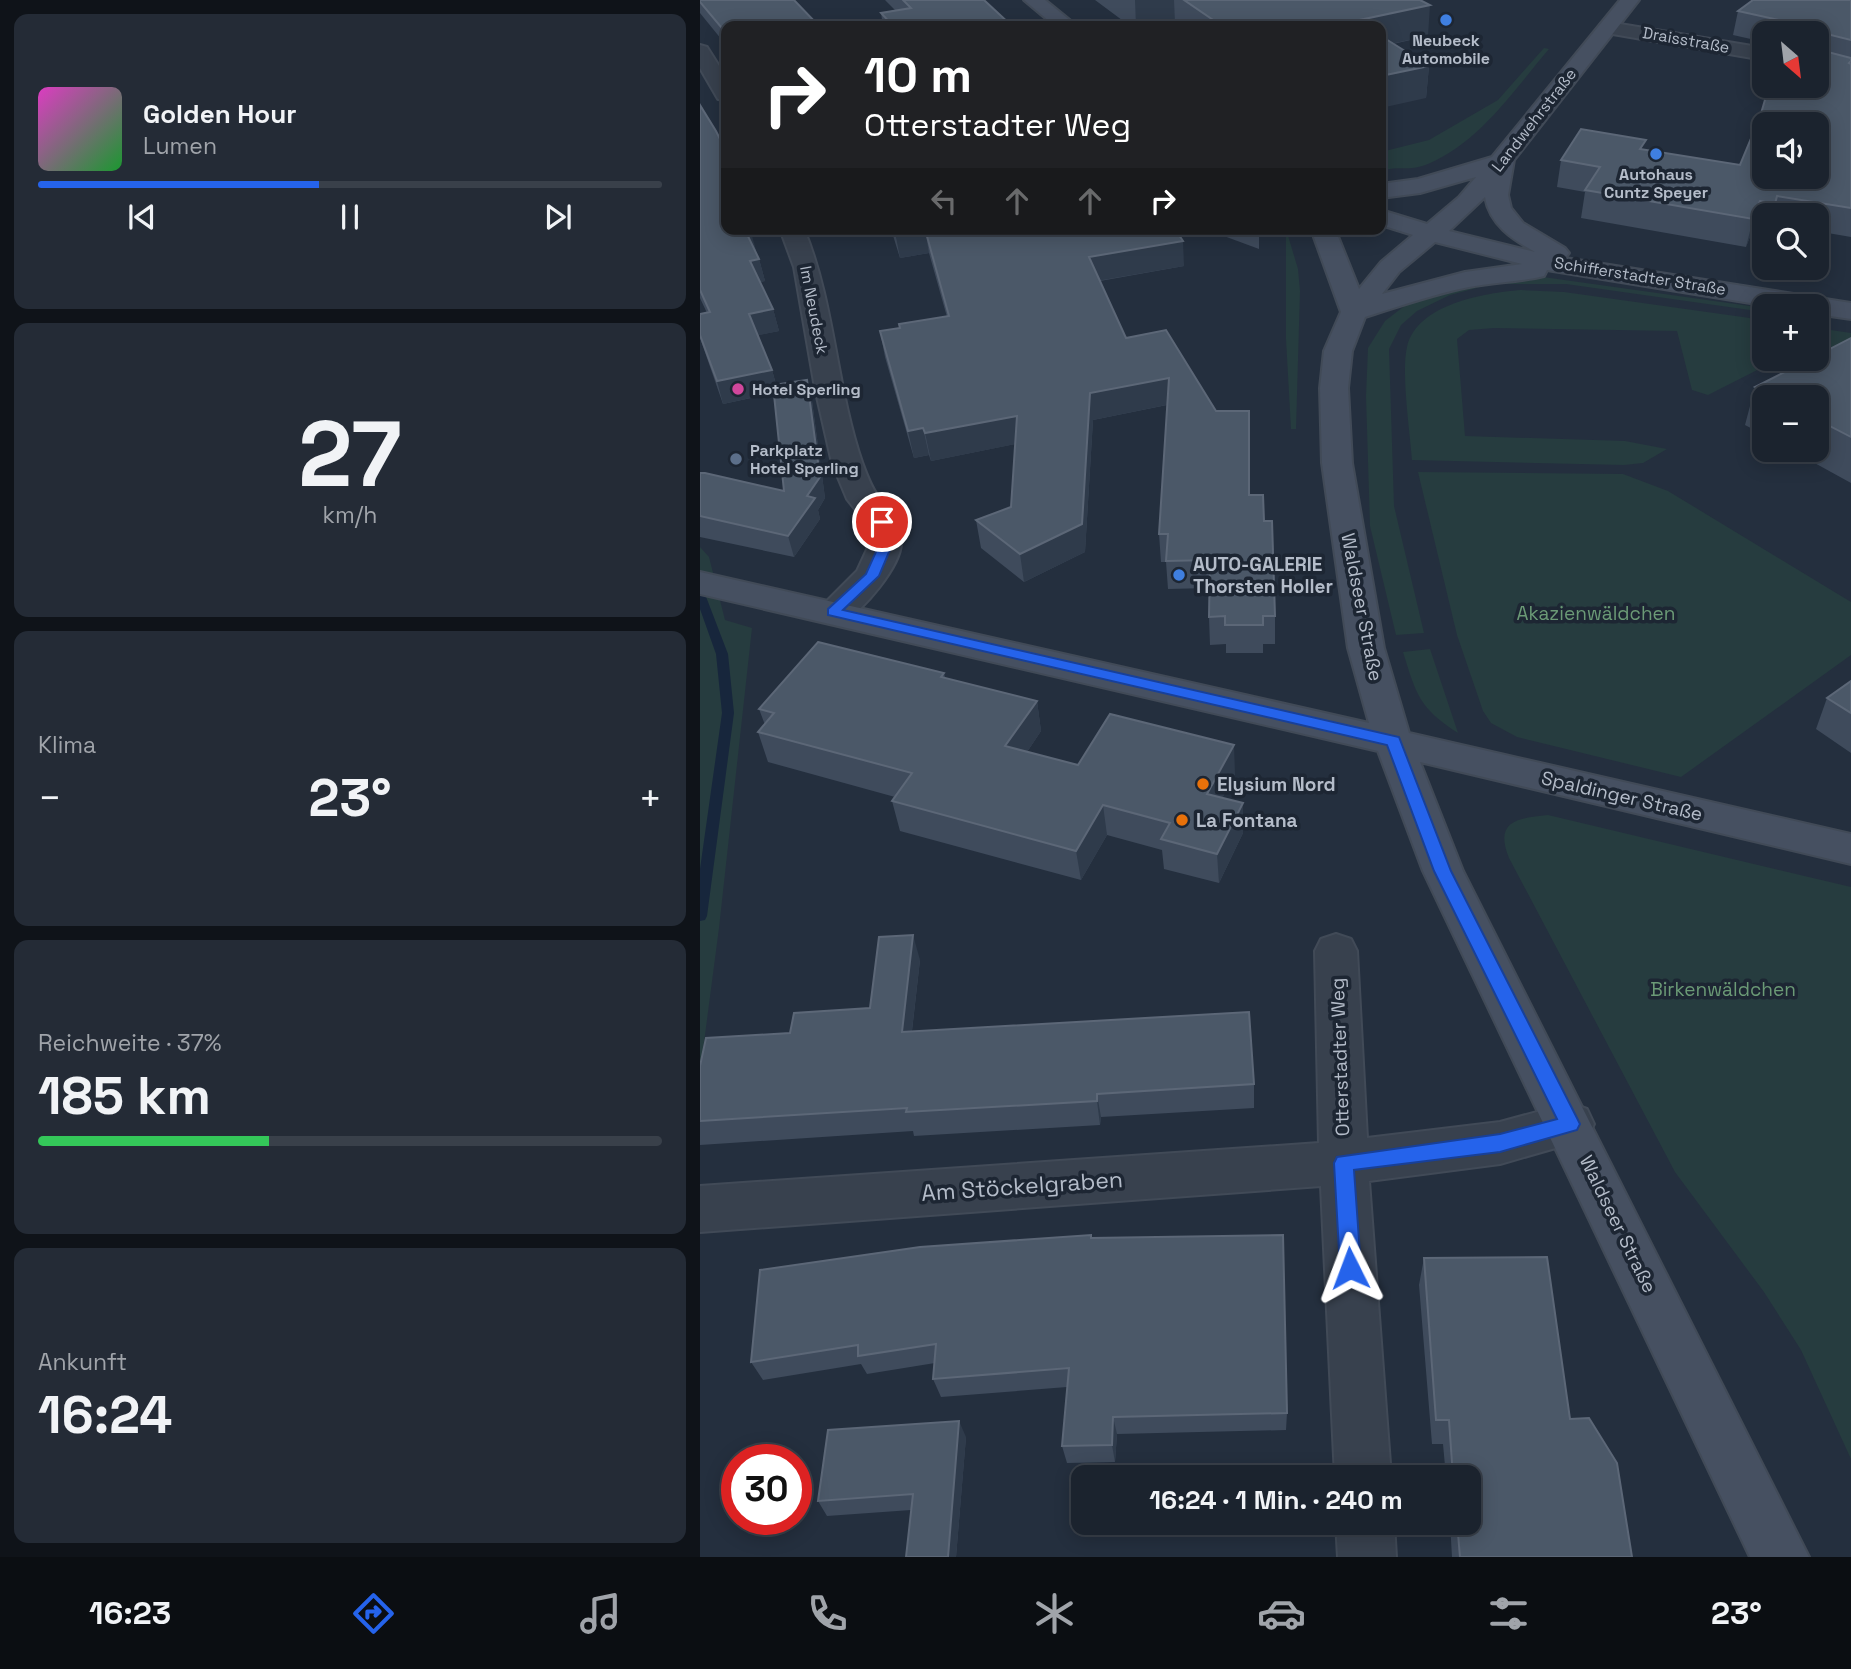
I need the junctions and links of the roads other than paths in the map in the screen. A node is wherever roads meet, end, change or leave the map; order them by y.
1 (1033, 0) edge
2 (1630, 0) edge
3 (1060, 21) edge
4 (1608, 28) junction
5 (700, 51) edge
6 (1752, 52) edge
7 (721, 97) edge
8 (1503, 161) junction
9 (1386, 190) edge
10 (1386, 219) edge
11 (1431, 233) junction
12 (794, 235) edge
13 (1325, 235) edge
14 (1586, 268) junction
15 (1851, 311) edge
16 (1354, 312) junction
17 (700, 583) edge
18 (833, 612) junction
19 (1393, 741) junction
20 (1851, 849) edge
21 (1336, 951) dead end
22 (1570, 1124) junction
23 (1344, 1163) junction
24 (700, 1209) edge
25 (1362, 1465) edge
26 (1366, 1535) edge
27 (1367, 1557) edge
28 (1780, 1557) edge

1 - 3 main road
2 - 4 main road, Landwehrstraße
4 - 6 street, Draisstraße
4 - 8 main road, Landwehrstraße
5 - 7 street
8 - 9 main road
8 - 11 main road, Landwehrstraße
8 - 14 main road
10 - 11 main road, Schifferstadter Straße
11 - 14 main road, Schifferstadter Straße
11 - 16 main road, Waldseer Straße
12 - 18 street, Im Neudeck
13 - 16 main road
14 - 15 main road, Schifferstadter Straße
14 - 16 main road
16 - 19 main road, Waldseer Straße
17 - 18 main road, Spaldinger Straße
18 - 19 main road, Spaldinger Straße
19 - 20 main road, Spaldinger Straße
19 - 22 main road, Waldseer Straße
21 - 23 street, Otterstadter Weg
22 - 23 street, Otterstadter Weg
22 - 28 main road, Waldseer Straße
23 - 24 street, Am Stöckelgraben
23 - 25 street, Otterstadter Weg
26 - 27 street

